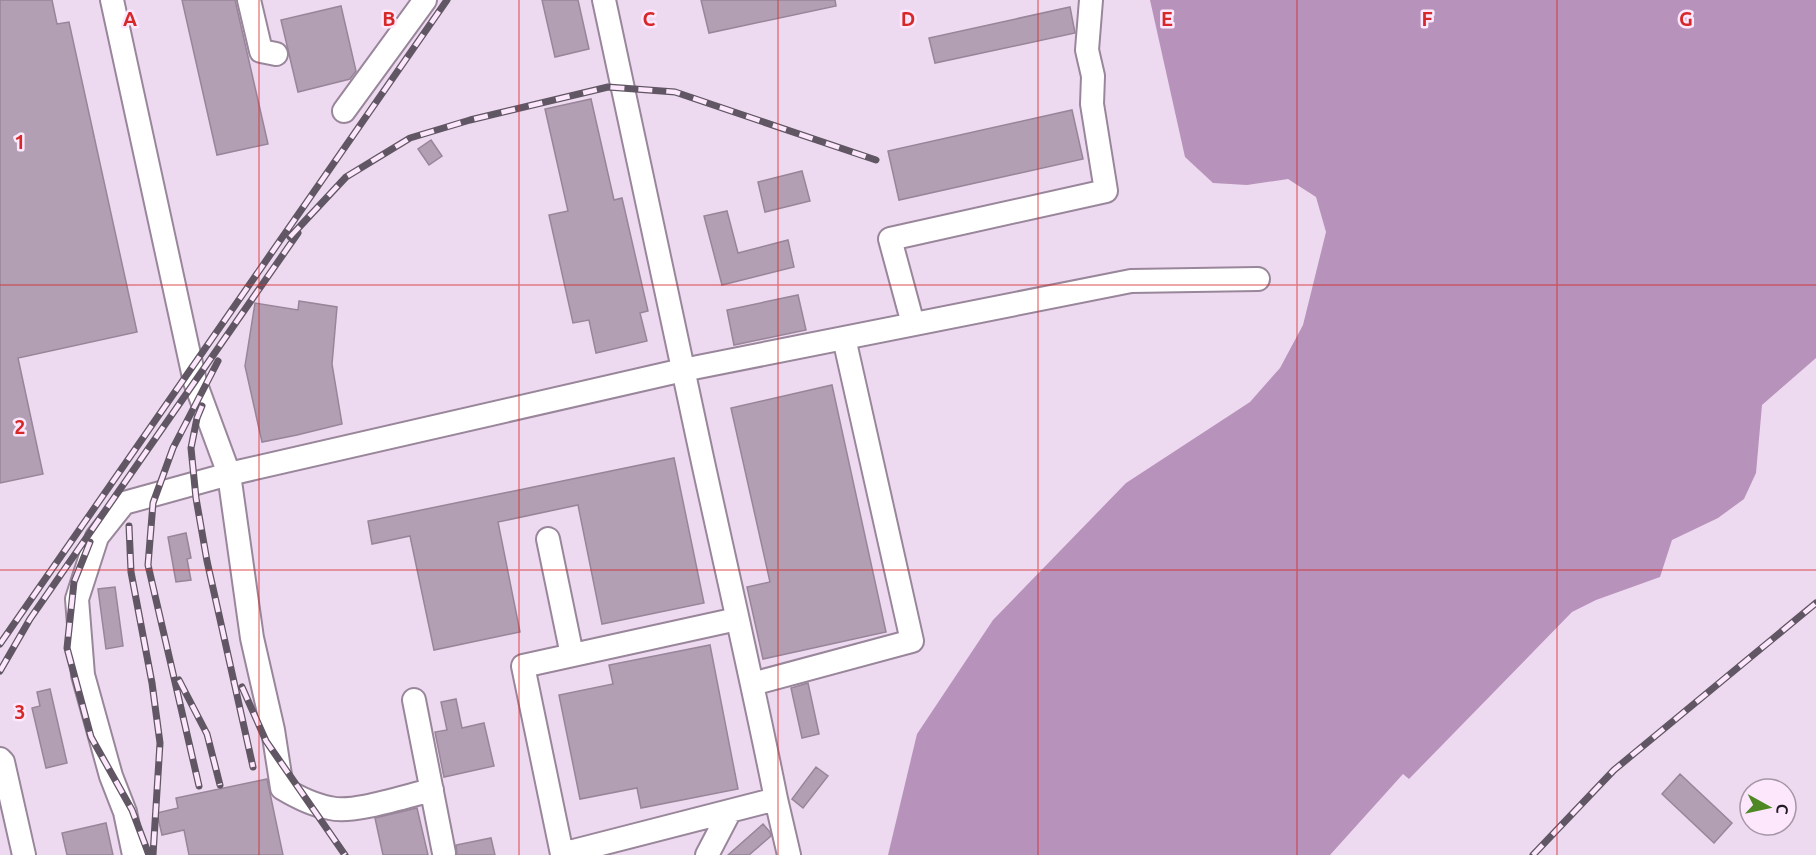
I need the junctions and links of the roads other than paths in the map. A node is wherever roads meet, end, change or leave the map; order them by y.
1 (112, 0) edge
2 (249, 0) edge
3 (425, 0) edge
4 (604, 0) edge
5 (1091, 0) edge
6 (276, 54) dead end
7 (344, 111) dead end
8 (1258, 279) dead end
9 (913, 324) junction
10 (844, 338) junction
11 (683, 370) junction
12 (229, 474) junction
13 (548, 539) dead end
14 (737, 619) junction
15 (572, 655) junction
16 (752, 684) junction
17 (414, 700) dead end
18 (0, 759) edge
19 (432, 790) junction
20 (776, 800) junction
21 (730, 811) junction
22 (8, 818) edge
23 (444, 853) dead end
24 (562, 854) edge
25 (24, 855) edge
26 (134, 855) edge
27 (707, 855) edge
28 (789, 855) edge

1 - 12 lane
2 - 6 lane
3 - 7 lane
4 - 11 lane
5 - 9 lane
8 - 9 lane
9 - 10 lane
10 - 11 lane
10 - 16 lane
11 - 12 lane
11 - 14 lane
12 - 19 lane
12 - 26 lane
13 - 15 lane
14 - 15 lane
14 - 16 lane
15 - 24 lane
16 - 20 lane
17 - 19 lane
18 - 22 lane
19 - 23 lane
20 - 21 lane
20 - 28 lane
21 - 24 lane
21 - 27 lane
22 - 25 lane

